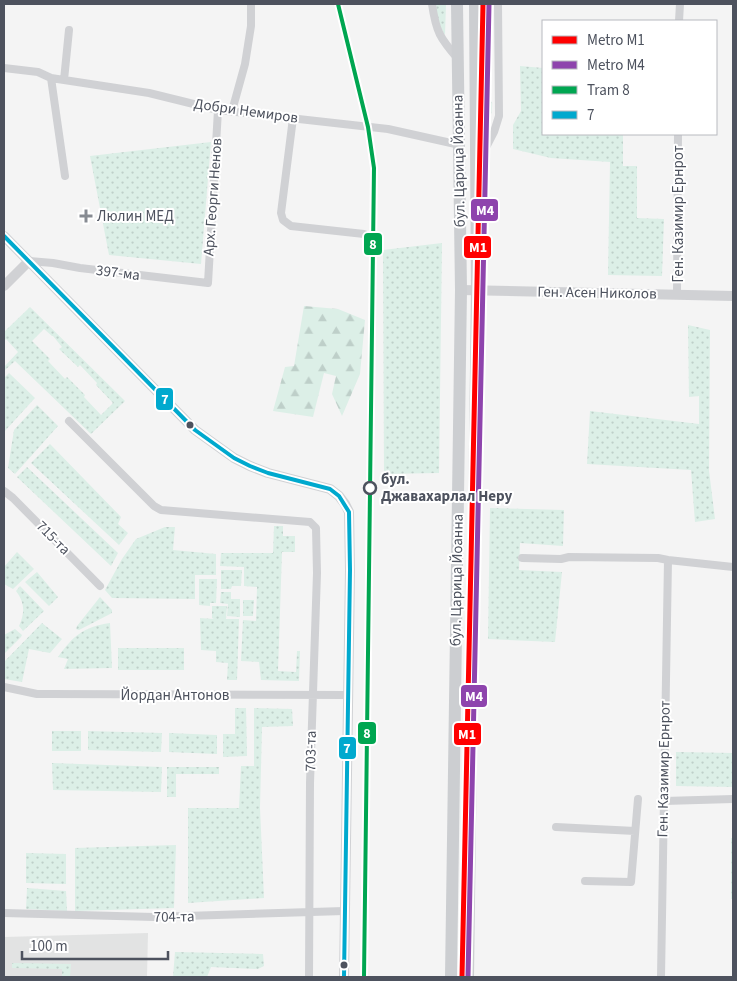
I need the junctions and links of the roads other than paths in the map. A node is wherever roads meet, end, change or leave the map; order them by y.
1 (250, 4) edge
2 (432, 4) edge
3 (457, 4) edge
4 (475, 4) edge
5 (498, 4) edge
6 (680, 4) edge
7 (679, 20) edge
8 (69, 30) dead end
9 (458, 59) junction
10 (4, 68) edge
11 (52, 78) junction
12 (64, 80) junction
13 (218, 110) junction
14 (232, 111) junction
15 (293, 118) junction
16 (678, 135) edge
17 (460, 145) junction
18 (476, 167) junction
19 (65, 176) dead end
20 (364, 234) dead end
21 (4, 236) edge
22 (29, 261) junction
23 (208, 284) joint
24 (4, 286) edge
25 (461, 290) junction
26 (477, 291) junction
27 (677, 294) junction
28 (733, 296) edge
29 (69, 421) dead end
30 (4, 491) edge
31 (522, 558) dead end
32 (668, 560) junction
33 (733, 567) edge
34 (100, 586) dead end
35 (4, 687) edge
36 (312, 696) junction
37 (348, 696) junction
38 (638, 799) dead end
39 (733, 799) edge
40 (664, 801) junction
41 (556, 827) dead end
42 (635, 831) junction
43 (585, 881) dead end
44 (344, 911) junction
45 (309, 912) junction
46 (4, 913) edge
47 (309, 977) edge
48 (344, 977) edge
49 (451, 977) edge
50 (468, 977) edge
51 (661, 977) edge

1 - 14 street
2 - 9 street
3 - 9 main road, бул. Царица Йоанна
4 - 18 main road, бул. Царица Йоанна
5 - 18 street
6 - 7 street
8 - 12 street
9 - 17 main road, бул. Царица Йоанна
10 - 11 street, Добри Немиров
11 - 12 street, Добри Немиров
11 - 19 street
12 - 13 street, Добри Немиров
13 - 14 street, Добри Немиров
13 - 23 street, Арх. Георги Ненов
14 - 15 street, Добри Немиров
15 - 17 street, Добри Немиров
15 - 20 street
16 - 27 street, Ген. Казимир Ернрот
17 - 25 main road, бул. Царица Йоанна
18 - 26 main road, бул. Царица Йоанна
21 - 22 street
22 - 23 street, 397-ма
22 - 24 street
22 - 37 street
25 - 26 street, Ген. Асен Николов
25 - 49 main road, бул. Царица Йоанна
26 - 27 street, Ген. Асен Николов
26 - 50 main road, бул. Царица Йоанна
27 - 28 street, Ген. Асен Николов
29 - 36 street, 703-та
30 - 34 street, 715-та
31 - 32 street
32 - 33 street
32 - 40 street, Ген. Казимир Ернрот
35 - 36 street, Йордан Антонов
36 - 37 street, Йордан Антонов
36 - 45 street, 703-та
37 - 44 street
38 - 42 street
39 - 40 street
40 - 51 street, Ген. Казимир Ернрот
41 - 42 street
42 - 43 street
44 - 45 street, 704-та
44 - 48 street
45 - 46 street, 704-та
45 - 47 street, 703-та

